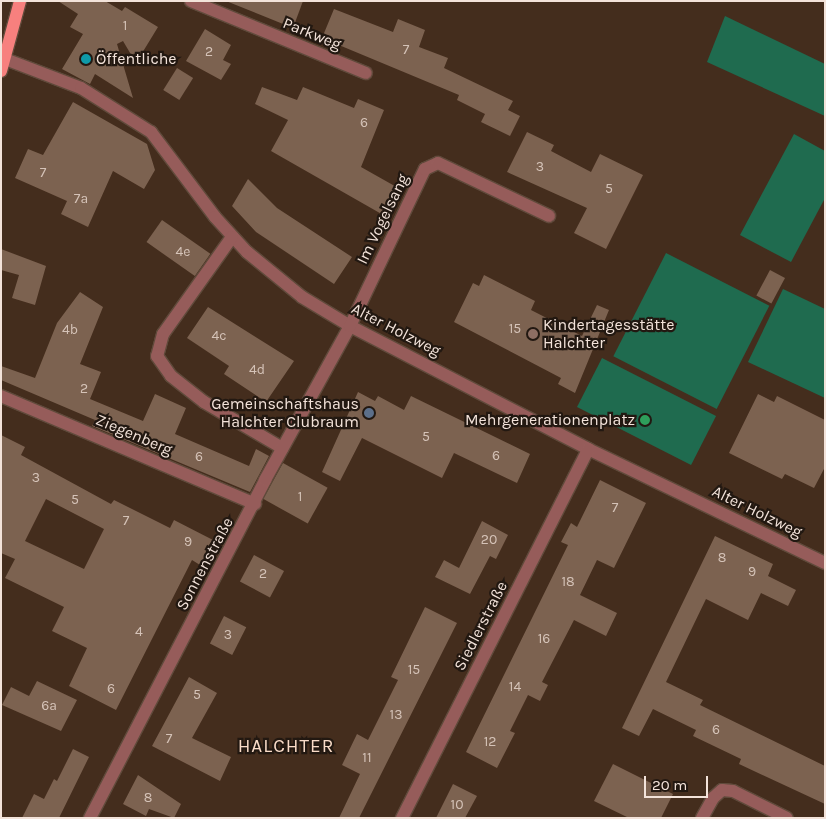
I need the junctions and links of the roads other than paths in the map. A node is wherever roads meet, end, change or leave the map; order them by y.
1 (20, 1) edge
2 (191, 1) edge
3 (3, 65) edge
4 (366, 73) dead end
5 (549, 216) dead end
6 (232, 237) junction
7 (350, 326) junction
8 (1, 396) edge
9 (282, 448) junction
10 (588, 449) junction
11 (255, 504) junction
12 (824, 560) edge
13 (90, 818) edge
14 (402, 818) edge
15 (702, 818) edge
16 (787, 818) edge

1 - 3 main road
2 - 4 street, Parkweg
3 - 6 street, Alter Holzweg
5 - 7 street, Im Vogelsang
6 - 7 street, Alter Holzweg
6 - 9 street
7 - 9 street, Sonnenstraße
7 - 10 street, Alter Holzweg
8 - 11 street, Ziegenberg
9 - 11 street, Sonnenstraße
10 - 12 street, Alter Holzweg
10 - 14 street, Siedlerstraße
11 - 13 street, Sonnenstraße
15 - 16 street

